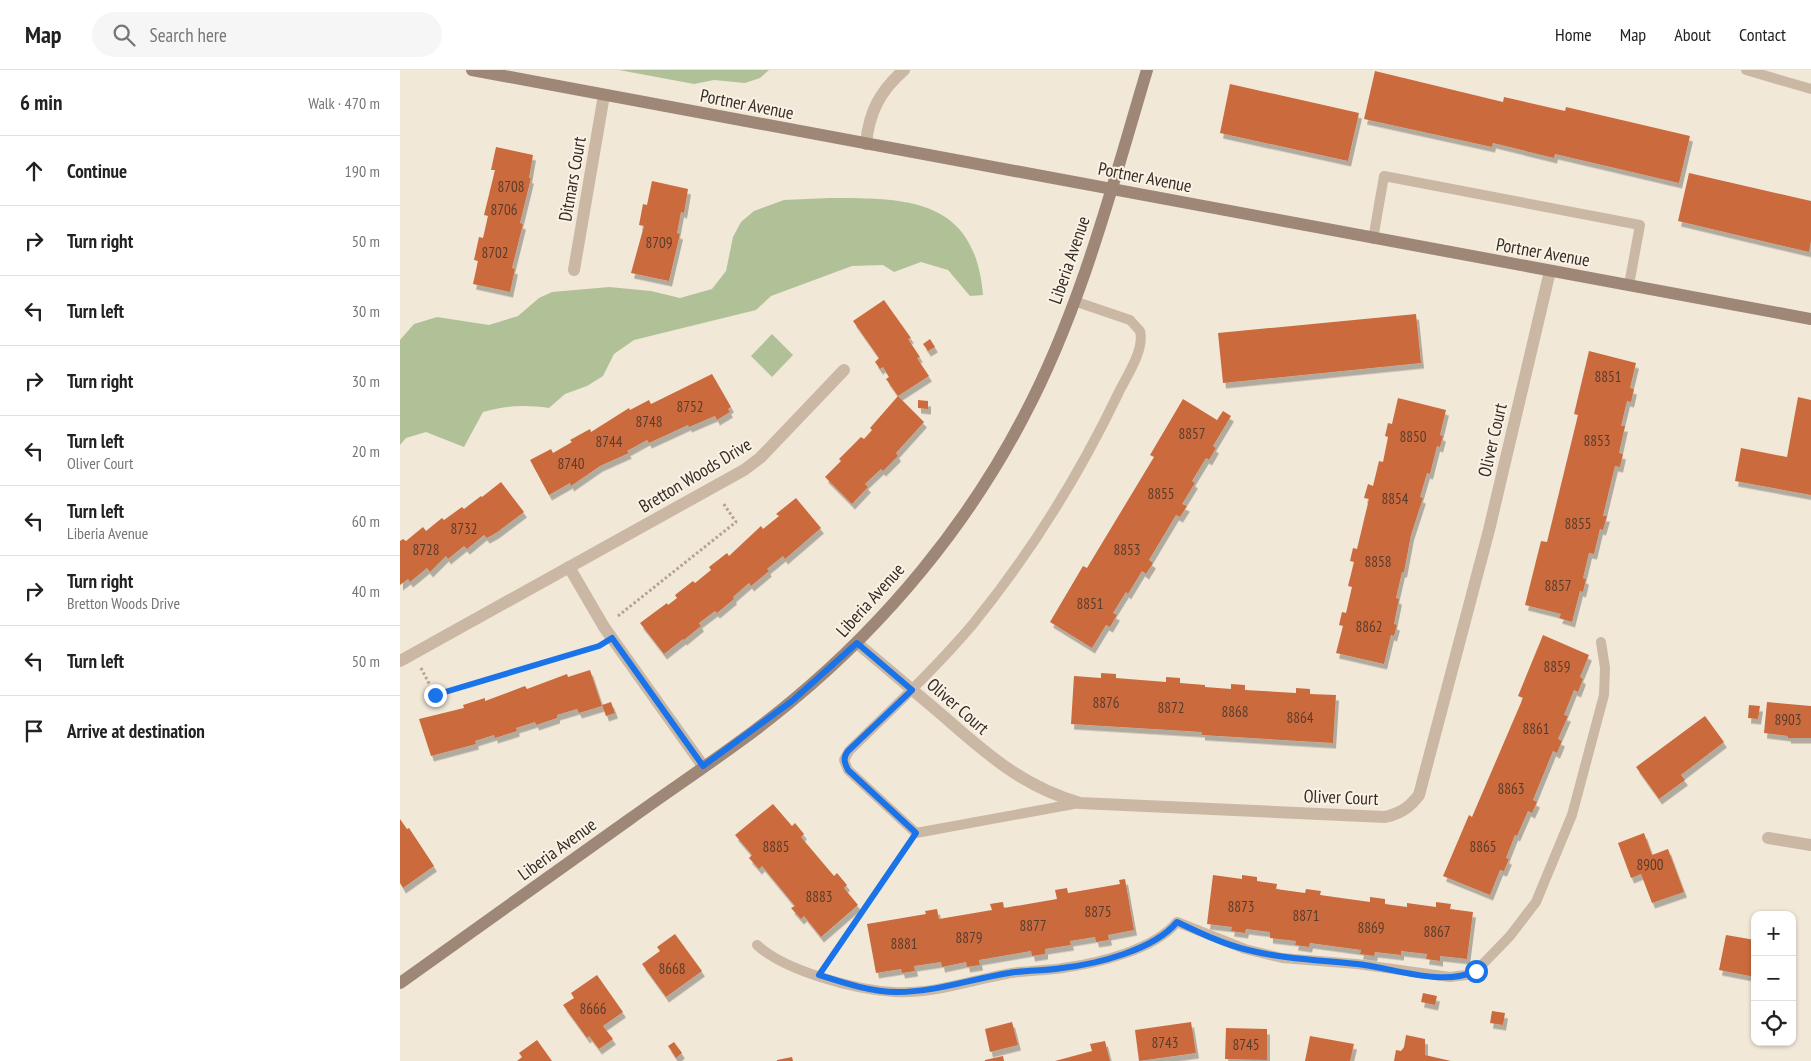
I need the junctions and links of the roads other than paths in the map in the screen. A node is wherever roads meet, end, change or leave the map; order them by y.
1 (472, 70) edge
2 (904, 70) edge
3 (1147, 70) edge
4 (1746, 70) edge
5 (493, 72) edge
6 (1811, 90) edge
7 (604, 95) junction
8 (866, 144) junction
9 (1111, 189) junction
10 (1374, 239) junction
11 (574, 270) dead end
12 (1550, 270) junction
13 (1629, 285) junction
14 (1074, 301) junction
15 (1811, 319) edge
16 (844, 370) dead end
17 (569, 567) junction
18 (1602, 642) dead end
19 (857, 643) junction
20 (400, 661) edge
21 (912, 690) junction
22 (703, 766) junction
23 (1080, 803) junction
24 (1768, 838) dead end
25 (1811, 845) edge
26 (756, 945) dead end
27 (400, 983) edge

1 - 5 street, Portner Avenue
2 - 8 street
3 - 9 street, Liberia Avenue
4 - 6 lane
5 - 7 street, Portner Avenue
7 - 8 street, Portner Avenue
7 - 11 street, Ditmars Court
8 - 9 street, Portner Avenue
9 - 10 street, Portner Avenue
9 - 14 street, Liberia Avenue
10 - 12 street, Portner Avenue
10 - 13 lane
12 - 13 street, Portner Avenue
12 - 23 street, Oliver Court
13 - 15 street, Portner Avenue
14 - 19 street, Liberia Avenue
14 - 21 lane
16 - 17 street, Bretton Woods Drive
17 - 20 street, Bretton Woods Drive
17 - 22 street
18 - 26 lane
19 - 21 street, Oliver Court
19 - 22 street, Liberia Avenue
21 - 23 street, Oliver Court
21 - 23 lane
22 - 27 street, Liberia Avenue
24 - 25 street

